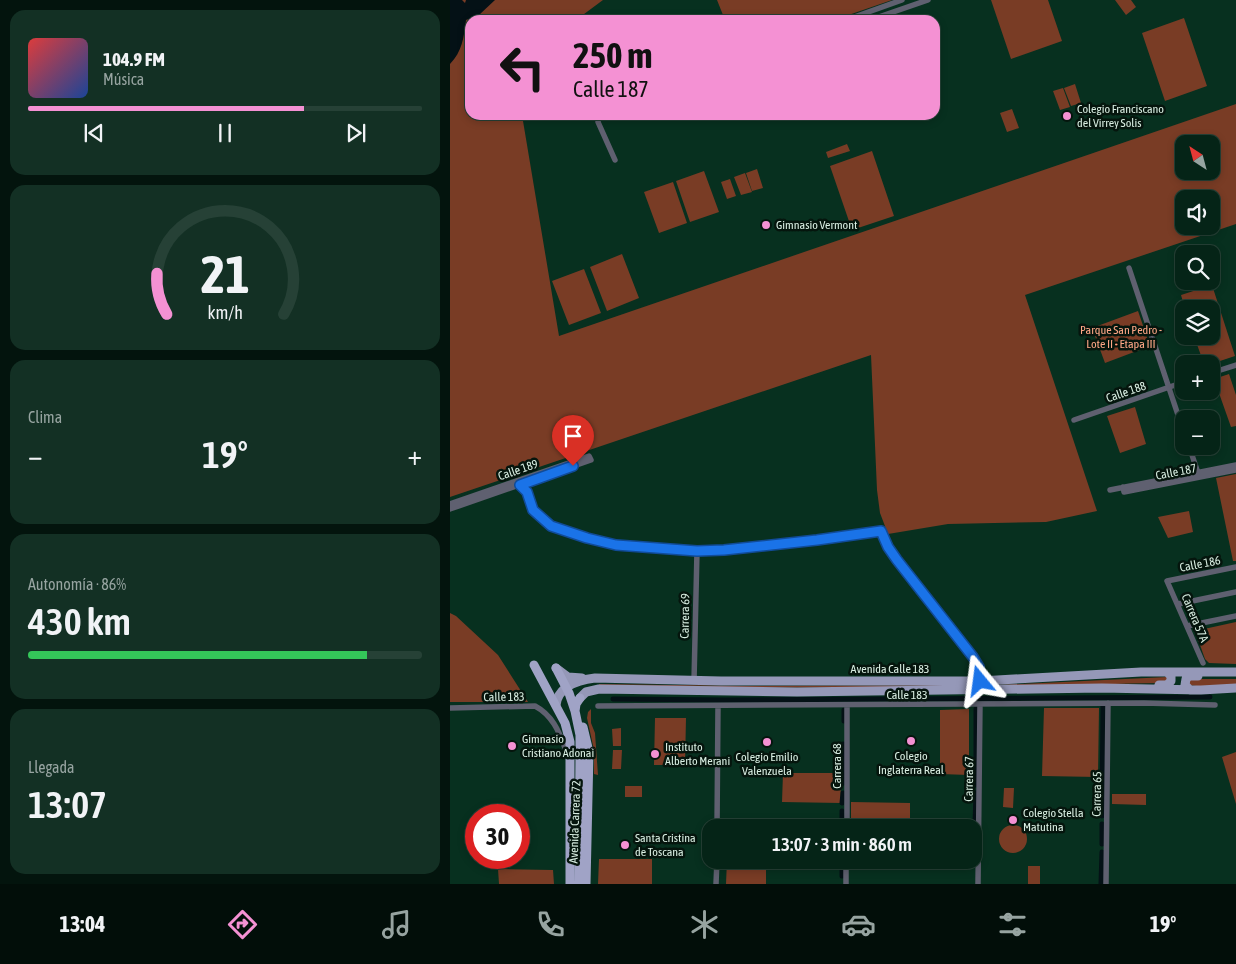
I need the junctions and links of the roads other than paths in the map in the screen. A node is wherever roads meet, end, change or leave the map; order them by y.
1 (902, 0) edge
2 (928, 0) edge
3 (860, 15) edge
4 (884, 15) edge
5 (598, 120) edge
6 (615, 160) dead end
7 (1129, 268) dead end
8 (1236, 365) edge
9 (1220, 370) edge
10 (1175, 386) edge
11 (1169, 388) junction
12 (1176, 410) edge
13 (1074, 420) dead end
14 (1191, 455) edge
15 (1236, 465) edge
16 (1236, 470) edge
17 (1198, 475) junction
18 (520, 485) junction
19 (1110, 490) dead end
20 (450, 504) edge
21 (450, 509) edge
22 (697, 551) junction
23 (1236, 567) edge
24 (1167, 581) joint
25 (1236, 592) edge
26 (1178, 604) junction
27 (1236, 616) edge
28 (1187, 626) junction
29 (1203, 663) dead end
30 (534, 665) dead end
31 (556, 668) joint
32 (1167, 672) junction
33 (1236, 673) edge
34 (595, 678) junction
35 (694, 681) junction
36 (980, 681) junction
37 (566, 688) junction
38 (1112, 688) junction
39 (1236, 688) edge
40 (1190, 690) junction
41 (1108, 703) junction
42 (578, 704) junction
43 (980, 704) junction
44 (556, 705) junction
45 (847, 705) junction
46 (1215, 705) dead end
47 (598, 706) dead end
48 (718, 706) junction
49 (450, 708) edge
50 (565, 748) junction
51 (717, 819) edge
52 (847, 819) edge
53 (717, 869) edge
54 (846, 869) edge
55 (564, 884) edge
56 (570, 884) edge
57 (580, 884) edge
58 (586, 884) edge
59 (716, 884) edge
60 (846, 884) edge
61 (978, 884) edge
62 (1106, 884) edge

1 - 3 street
2 - 4 street
5 - 6 street
7 - 11 street
8 - 9 street
10 - 11 street, Calle 188
11 - 12 street
11 - 13 street, Calle 188
14 - 17 street
15 - 17 street, Calle 187
16 - 17 street, Calle 187
17 - 19 street, Calle 187
18 - 20 street, Calle 189
18 - 21 street, Calle 189
18 - 22 street
22 - 35 street, Carrera 69
22 - 36 street
23 - 24 street, Calle 186
24 - 26 street, Carrera 57A
25 - 26 street
26 - 28 street, Carrera 57A
27 - 28 street
28 - 29 street, Carrera 57A
30 - 44 highway, Avenida Carrera 72
31 - 34 main road
31 - 37 highway, Avenida Carrera 72
32 - 33 main road, Avenida Calle 183
32 - 36 main road, Avenida Calle 183
32 - 38 main road
33 - 40 main road
34 - 35 main road, Avenida Calle 183
34 - 37 main road, Avenida Calle 183
35 - 36 main road, Avenida Calle 183
37 - 42 highway, Avenida Carrera 72
37 - 44 main road
38 - 40 main road, Avenida Calle 183
38 - 42 main road, Avenida Calle 183
39 - 40 main road, Avenida Calle 183
41 - 43 street, Calle 183
41 - 46 street, Calle 183
41 - 62 street, Carrera 65
42 - 57 highway, Avenida Carrera 72
42 - 58 highway, Avenida Carrera 72
43 - 45 street, Calle 183
43 - 61 street, Carrera 67
44 - 50 highway, Avenida Carrera 72
44 - 56 highway, Avenida Carrera 72
45 - 48 street, Calle 183
45 - 52 street, Carrera 68
47 - 48 street, Calle 183
48 - 51 street
49 - 50 street, Calle 183
50 - 55 highway, Avenida Carrera 72
53 - 59 street
54 - 60 street

